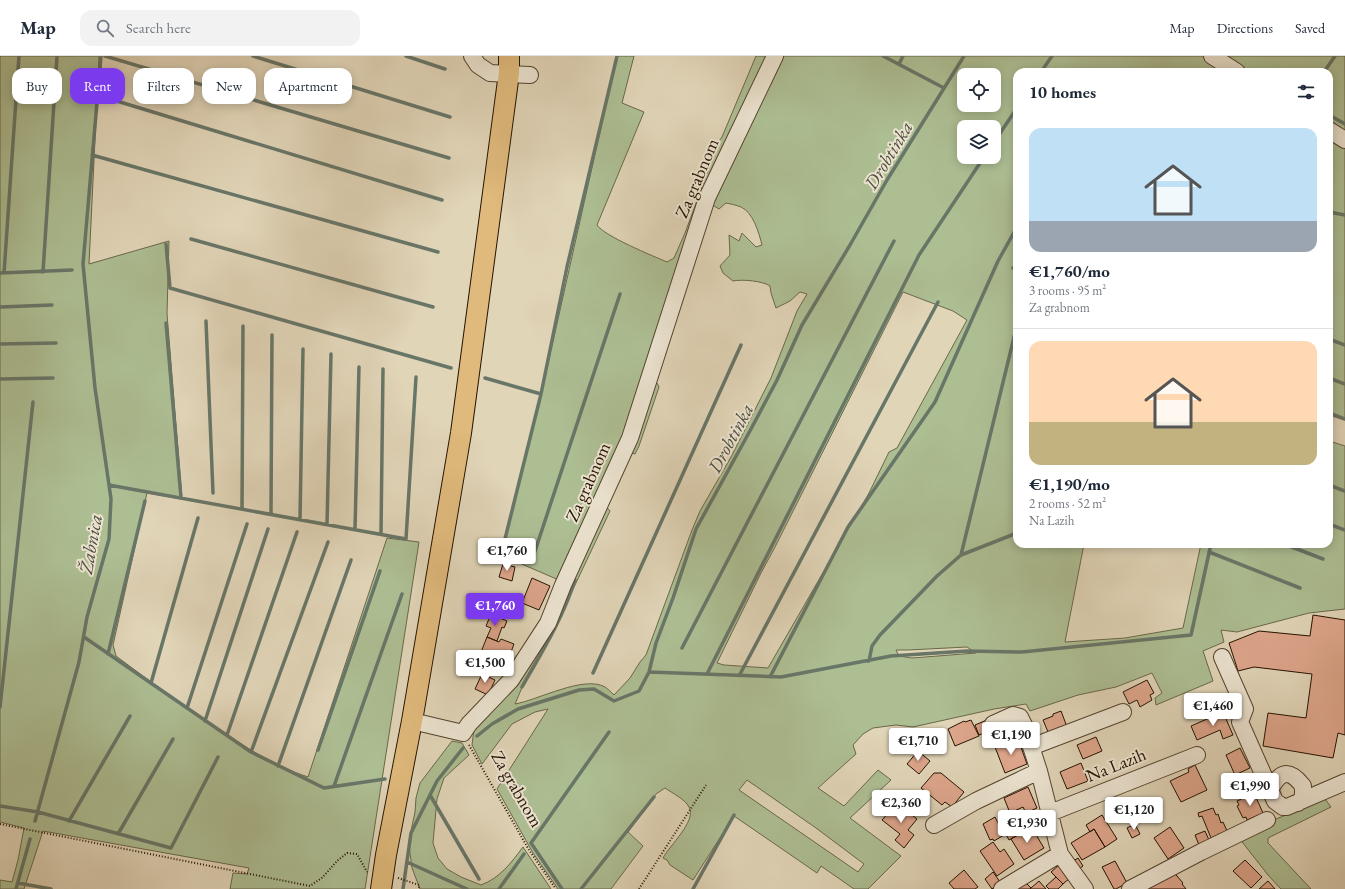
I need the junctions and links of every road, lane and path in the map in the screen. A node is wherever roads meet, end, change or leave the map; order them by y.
1 (472, 56) edge
2 (775, 56) edge
3 (1212, 56) edge
4 (509, 65) edge
5 (1231, 68) edge
6 (530, 75) dead end
7 (1333, 132) edge
8 (1345, 140) edge
9 (1222, 657) dead end
10 (1123, 712) dead end
11 (412, 721) junction
12 (993, 724) dead end
13 (463, 733) junction
14 (1031, 747) junction
15 (1197, 755) dead end
16 (1039, 771) junction
17 (1345, 782) edge
18 (706, 785) dead end
19 (1270, 790) junction
20 (1298, 803) junction
21 (1050, 813) junction
22 (1267, 820) dead end
23 (0, 824) edge
24 (934, 825) dead end
25 (1060, 854) junction
26 (400, 879) dead end
27 (375, 882) edge
28 (1078, 886) edge
29 (419, 889) edge
30 (556, 889) edge
31 (639, 889) edge
32 (1002, 889) edge
33 (1130, 889) edge

1 - 4 street
2 - 13 street, Za grabnom
3 - 5 street
4 - 6 street
4 - 11 main road
7 - 8 street
9 - 19 street
10 - 14 street
11 - 13 street
11 - 27 main road
12 - 14 street
13 - 30 path, Za grabnom
14 - 16 street
15 - 21 street, Na Lazih
16 - 21 street
16 - 24 street
17 - 20 street
18 - 31 path
19 - 20 street
19 - 20 street
21 - 25 street
22 - 33 street
23 - 27 path
25 - 28 street
25 - 32 street
26 - 29 path

